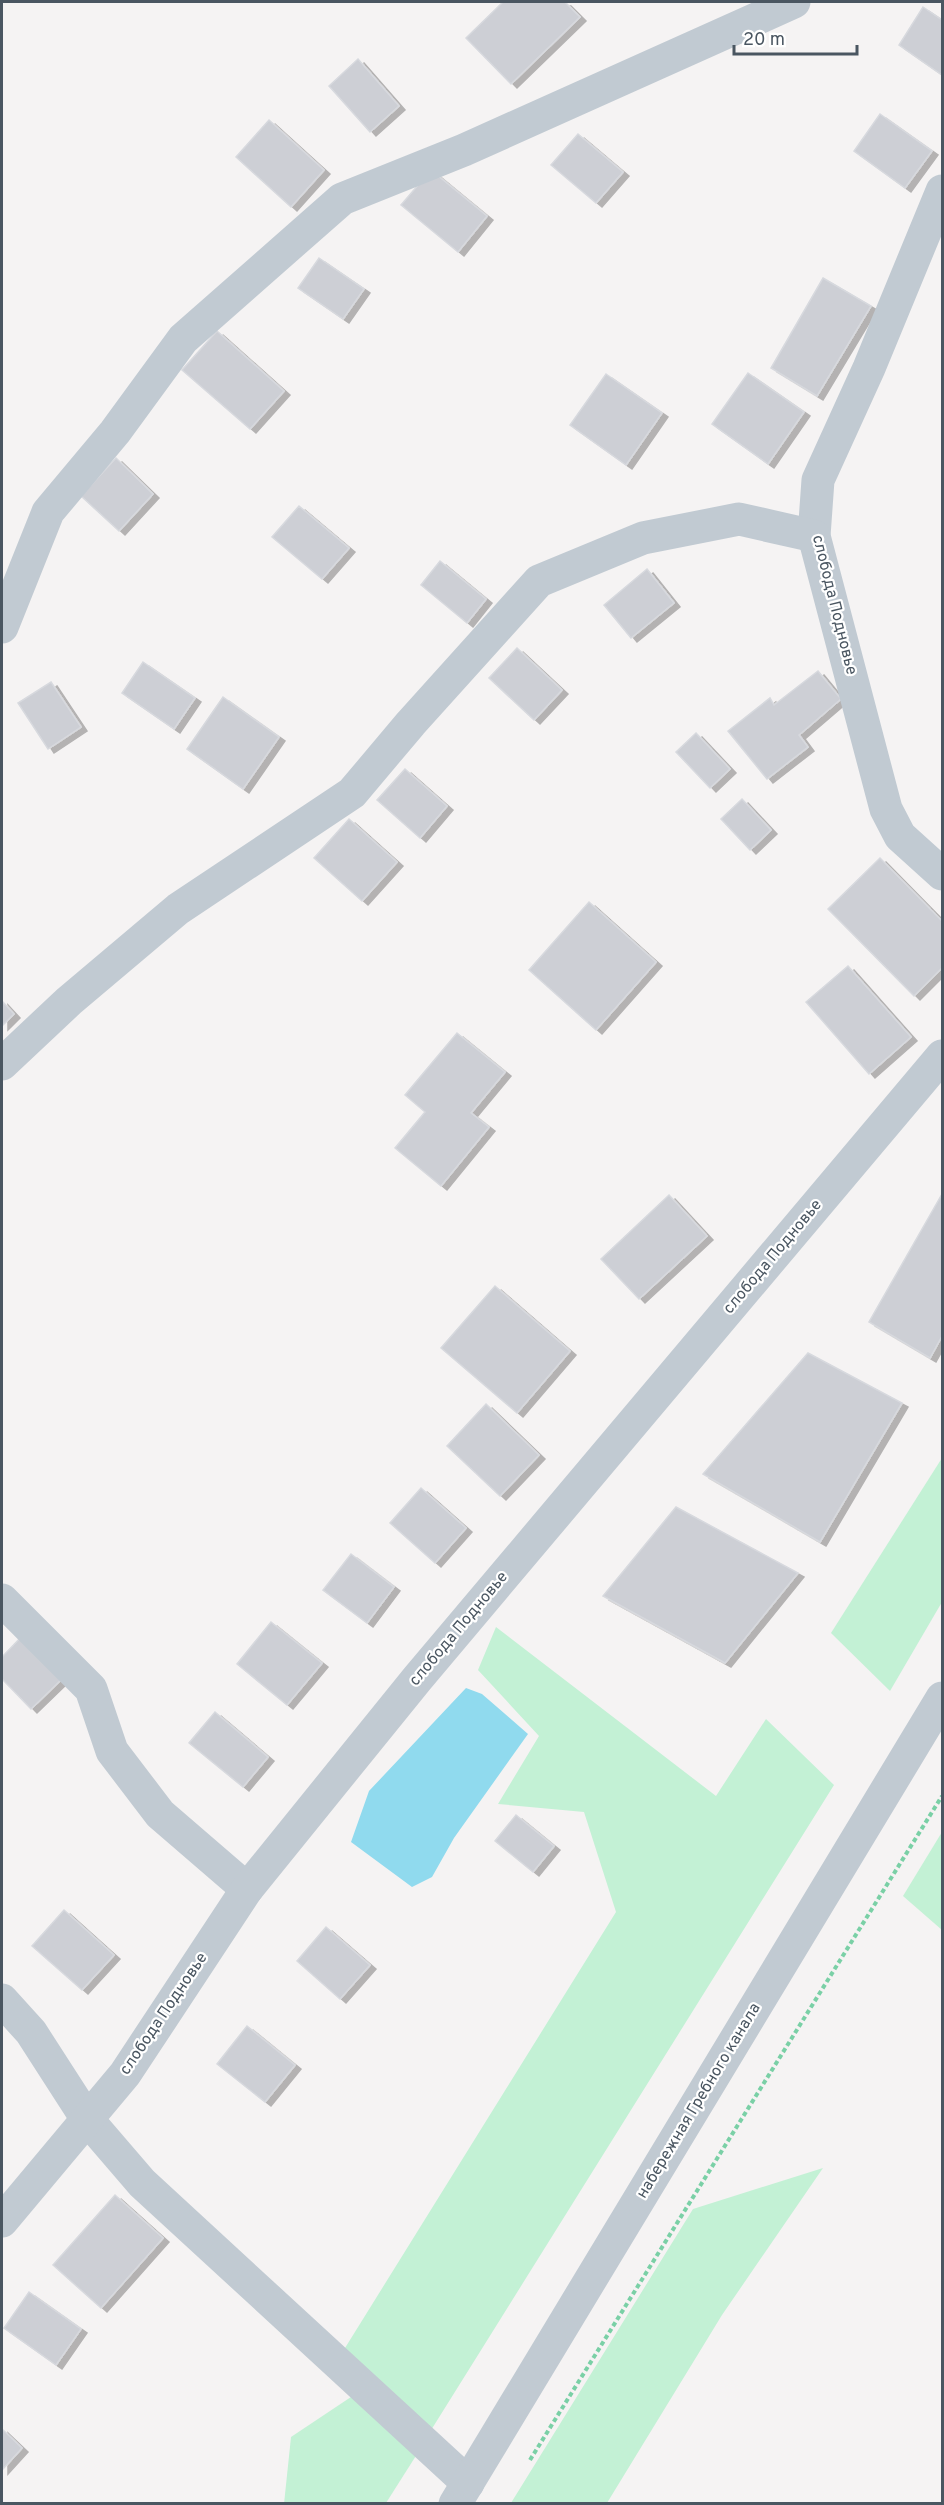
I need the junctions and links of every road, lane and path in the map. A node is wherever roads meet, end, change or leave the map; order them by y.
1 (794, 2) edge
2 (942, 191) edge
3 (814, 536) junction
4 (2, 627) edge
5 (942, 874) edge
6 (942, 1056) edge
7 (2, 1064) edge
8 (2, 1600) edge
9 (942, 1698) edge
10 (942, 1796) edge
11 (247, 1889) junction
12 (2, 2000) edge
13 (87, 2120) junction
14 (2, 2221) edge
15 (527, 2465) dead end
16 (461, 2493) edge

1 - 4 street
2 - 3 street, слобода Подновье
3 - 5 street, слобода Подновье
3 - 7 street
6 - 11 street, слобода Подновье
8 - 11 street
9 - 16 street, набережная Гребного канала
10 - 15 path
11 - 13 street, слобода Подновье
12 - 13 street
13 - 14 street, слобода Подновье
13 - 16 street

